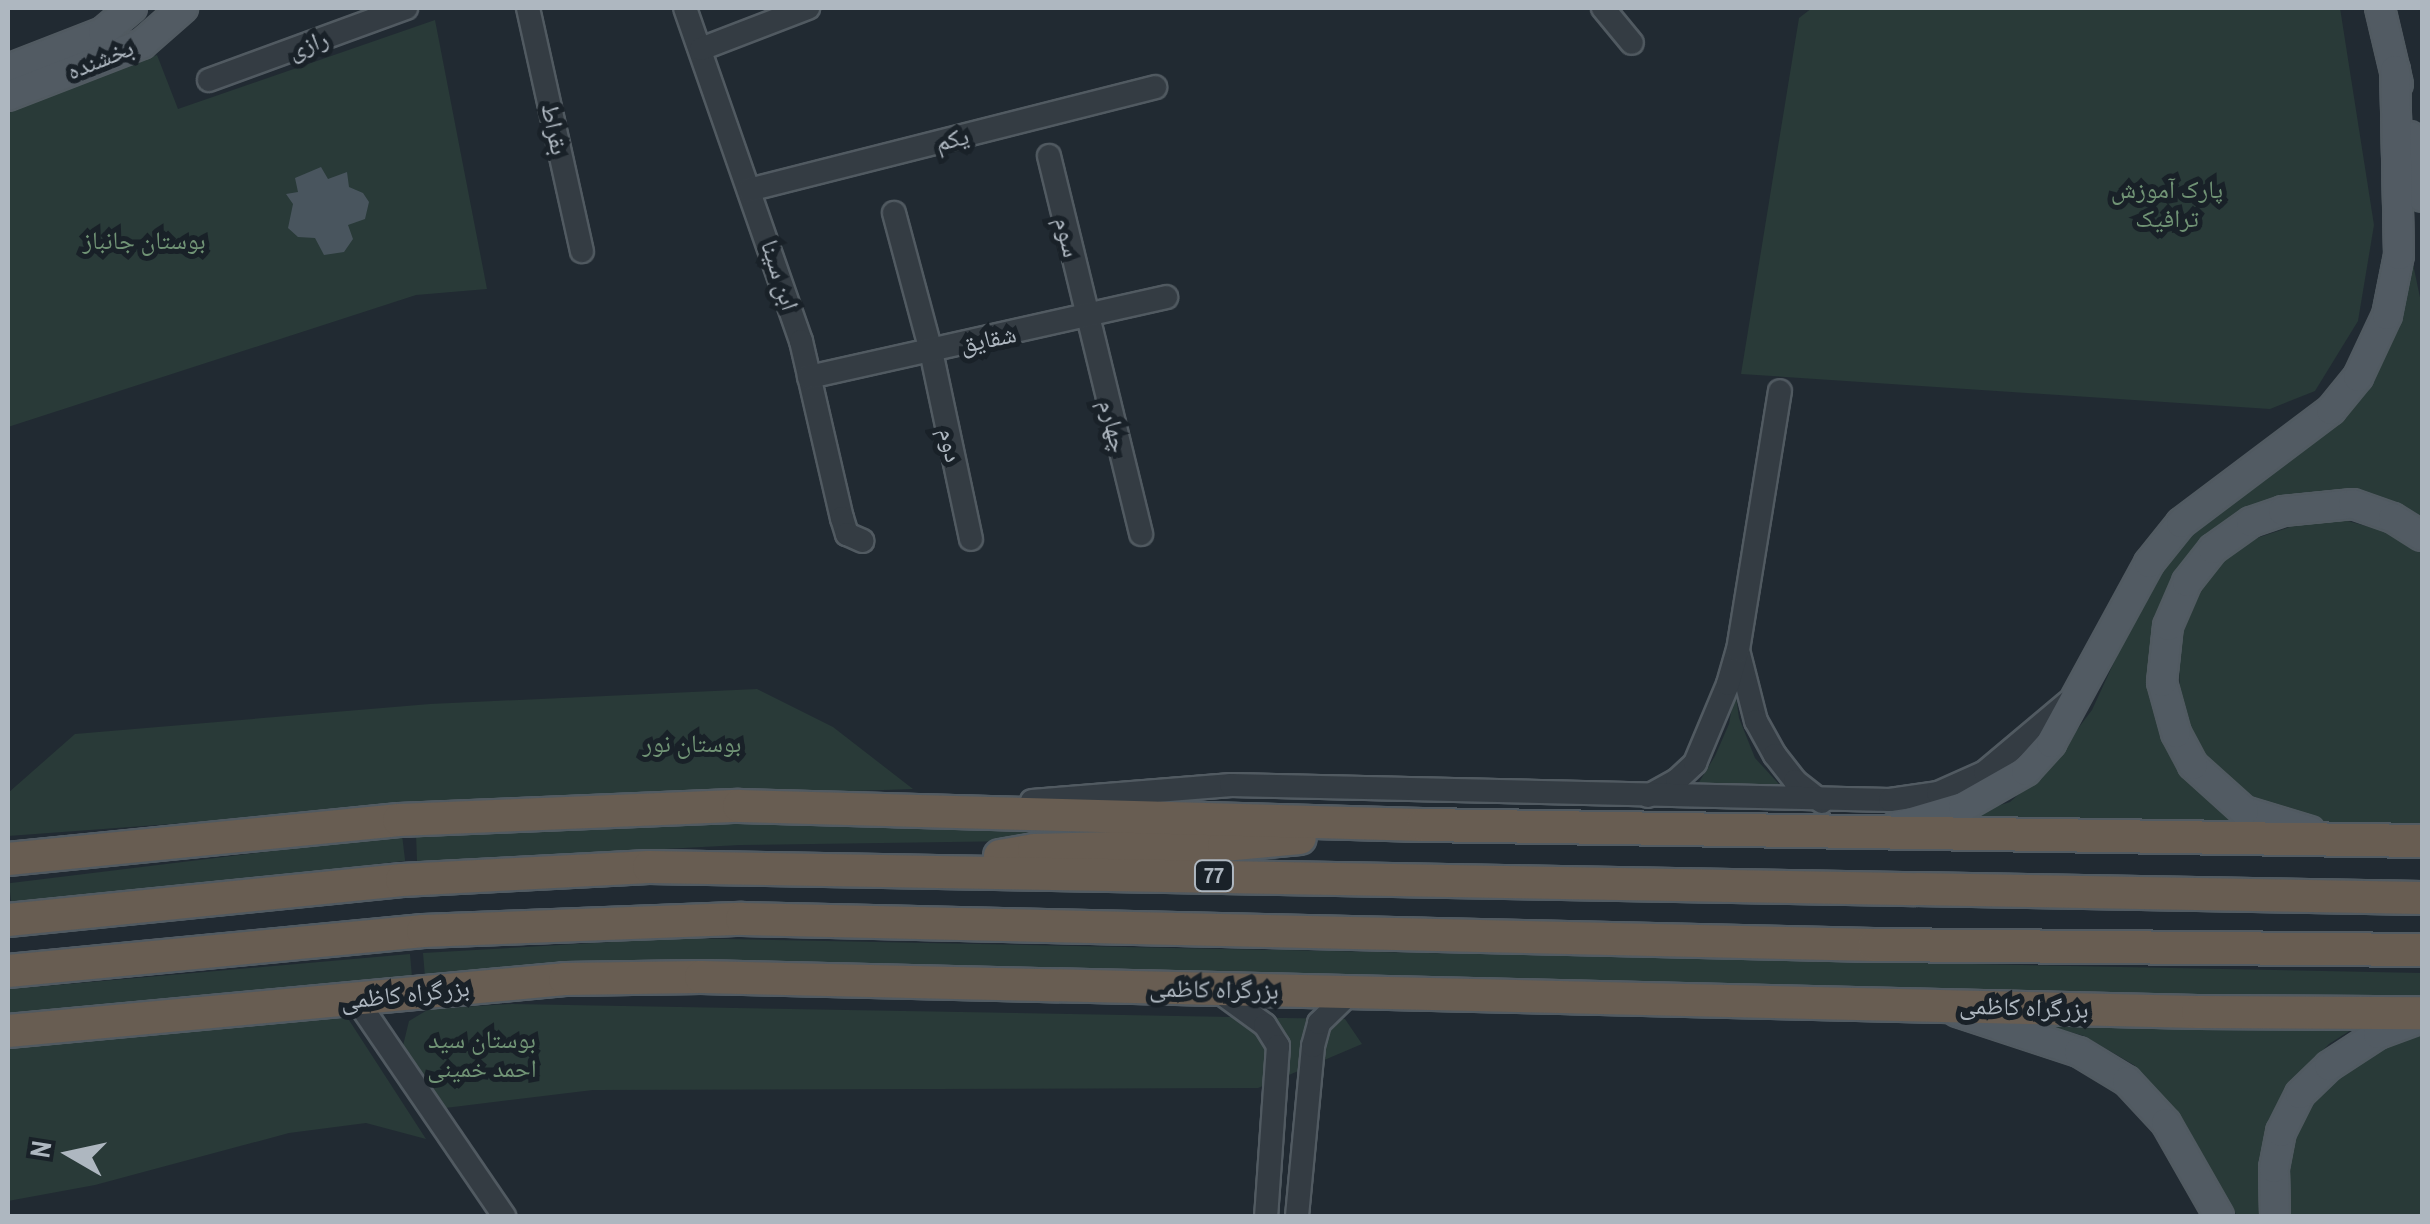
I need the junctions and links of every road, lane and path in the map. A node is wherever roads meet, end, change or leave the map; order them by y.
1 (132, 8) edge
2 (183, 8) edge
3 (406, 8) edge
4 (528, 8) edge
5 (684, 8) edge
6 (808, 8) edge
7 (1603, 8) edge
8 (2380, 8) edge
9 (366, 15) edge
10 (1632, 43) dead end
11 (701, 49) junction
12 (8, 68) edge
13 (2395, 70) junction
14 (209, 80) dead end
15 (1155, 88) dead end
16 (8, 96) edge
17 (1049, 156) dead end
18 (750, 190) junction
19 (2422, 198) edge
20 (894, 213) dead end
21 (582, 251) dead end
22 (1166, 298) dead end
23 (1086, 318) junction
24 (931, 350) junction
25 (809, 378) junction
26 (1780, 391) dead end
27 (1141, 534) dead end
28 (2422, 536) edge
29 (971, 539) dead end
30 (863, 541) dead end
31 (1738, 650) junction
32 (2086, 686) junction
33 (1648, 796) junction
34 (1822, 802) junction
35 (912, 810) junction
36 (1424, 825) junction
37 (1872, 833) junction
38 (2422, 841) edge
39 (2360, 843) junction
40 (8, 859) edge
41 (919, 871) junction
42 (2422, 898) edge
43 (8, 920) edge
44 (2422, 950) edge
45 (8, 971) edge
46 (1214, 988) junction
47 (1351, 992) junction
48 (356, 999) junction
49 (1931, 1004) junction
50 (2422, 1015) edge
51 (8, 1032) edge
52 (504, 1216) edge
53 (1266, 1216) edge
54 (1297, 1216) edge
55 (2220, 1216) edge
56 (2276, 1216) edge

1 - 12 main road, بخشنده
2 - 16 main road, بخشنده
3 - 9 street, رازی
4 - 21 street, بقراط
5 - 11 street, ابن سینا
6 - 11 street
7 - 10 street
8 - 13 main road
9 - 14 street, رازی
11 - 18 street, ابن سینا
13 - 19 main road
13 - 32 main road
15 - 18 street, یکم
17 - 23 street, سوم
18 - 25 street, ابن سینا
20 - 24 street
22 - 23 street, شقایق
23 - 24 street, شقایق
23 - 27 street, چهارم
24 - 25 street, شقایق
24 - 29 street, دوم
25 - 30 street, ابن سینا
26 - 31 street
28 - 39 main road
31 - 33 street
31 - 34 street
32 - 34 street
32 - 37 main road
33 - 34 street
33 - 35 street
35 - 36 highway
35 - 40 highway
36 - 37 highway
36 - 41 highway
37 - 39 highway
38 - 39 highway
41 - 42 highway, 77
41 - 43 highway, 77
44 - 45 highway, 77
46 - 47 highway, بزرگراه کاظمی
46 - 48 highway, بزرگراه کاظمی
46 - 53 street
47 - 49 highway, بزرگراه کاظمی
47 - 54 street
48 - 51 highway, بزرگراه کاظمی
48 - 52 street
49 - 50 highway, بزرگراه کاظمی
49 - 55 main road
50 - 56 main road

